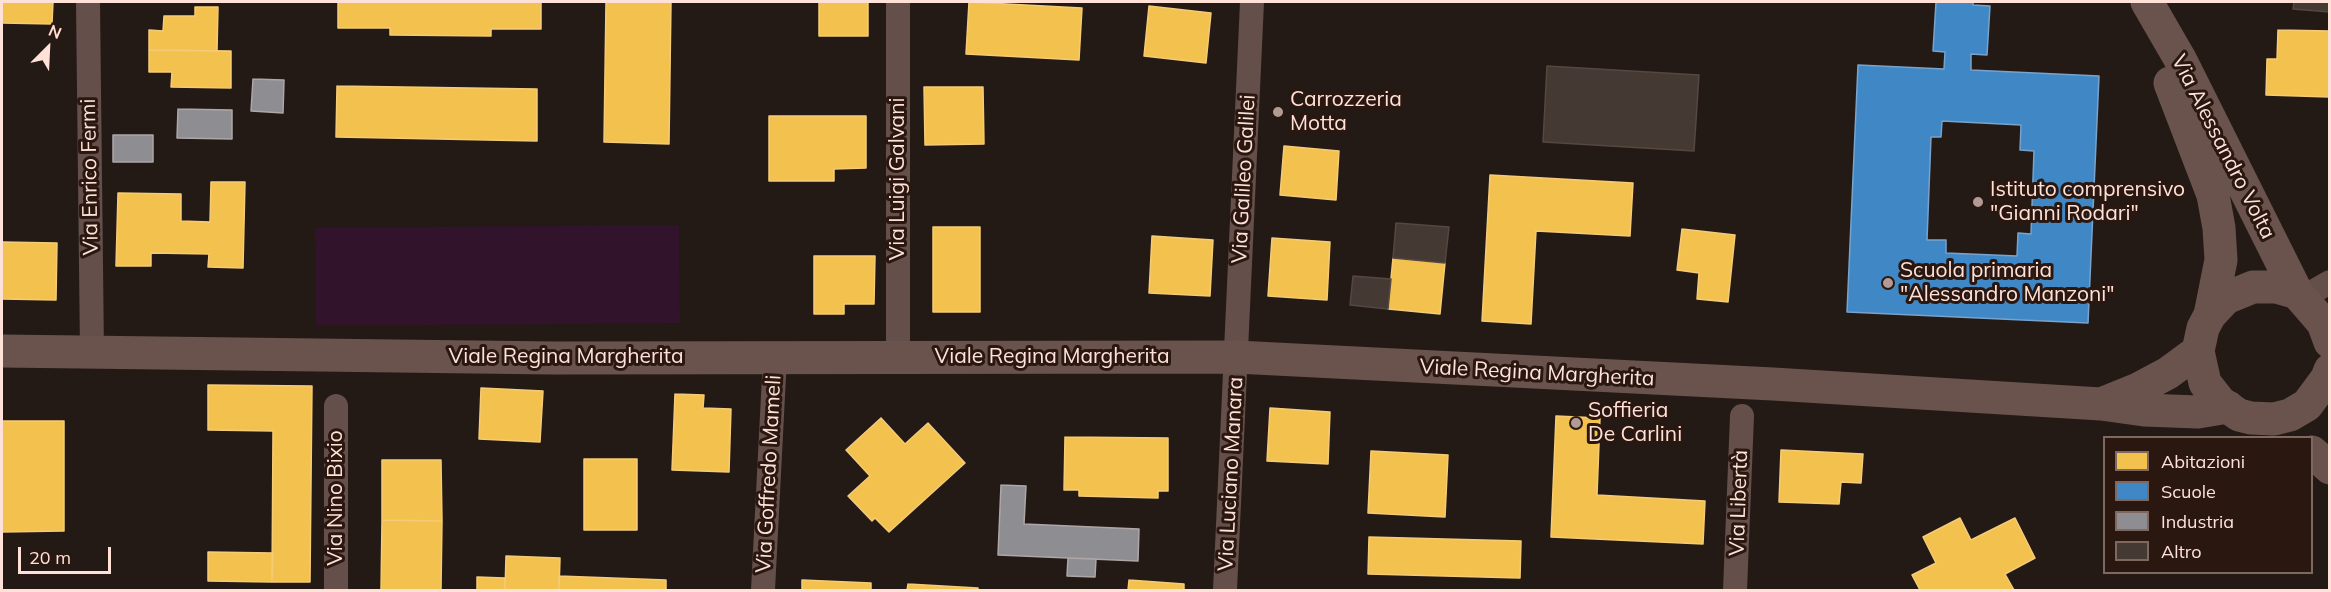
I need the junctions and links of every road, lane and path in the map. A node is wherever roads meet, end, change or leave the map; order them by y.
1 (88, 2) edge
2 (898, 2) edge
3 (1252, 2) edge
4 (2142, 2) edge
5 (2147, 2) edge
6 (2310, 291) edge
7 (2210, 315) junction
8 (2, 351) edge
9 (2198, 351) junction
10 (92, 352) junction
11 (775, 357) junction
12 (898, 357) junction
13 (1236, 357) junction
14 (2329, 359) edge
15 (2101, 404) junction
16 (336, 406) dead end
17 (2228, 407) junction
18 (1742, 416) dead end
19 (2263, 419) junction
20 (2292, 436) edge
21 (2313, 453) edge
22 (2330, 468) edge
23 (336, 591) edge
24 (763, 591) edge
25 (1225, 591) edge
26 (1736, 591) edge

1 - 10 street, Via Enrico Fermi
2 - 12 street, Via Luigi Galvani
3 - 13 street, Via Galileo Galilei
4 - 7 street, Via Alessandro Volta
5 - 6 street, Via Alessandro Volta
6 - 7 street
6 - 14 street
7 - 9 street
8 - 10 street, Viale Regina Margherita
9 - 15 street, Viale Regina Margherita
9 - 17 street
10 - 11 street, Viale Regina Margherita
11 - 12 street, Viale Regina Margherita
11 - 24 street, Via Goffredo Mameli
12 - 13 street, Viale Regina Margherita
13 - 15 street, Viale Regina Margherita
13 - 25 street, Via Luciano Manara
14 - 19 street
15 - 17 street, Viale Regina Margherita
16 - 23 street, Via Nino Bixio
17 - 19 street
18 - 26 street, Via Libertà
19 - 20 street
21 - 22 street

